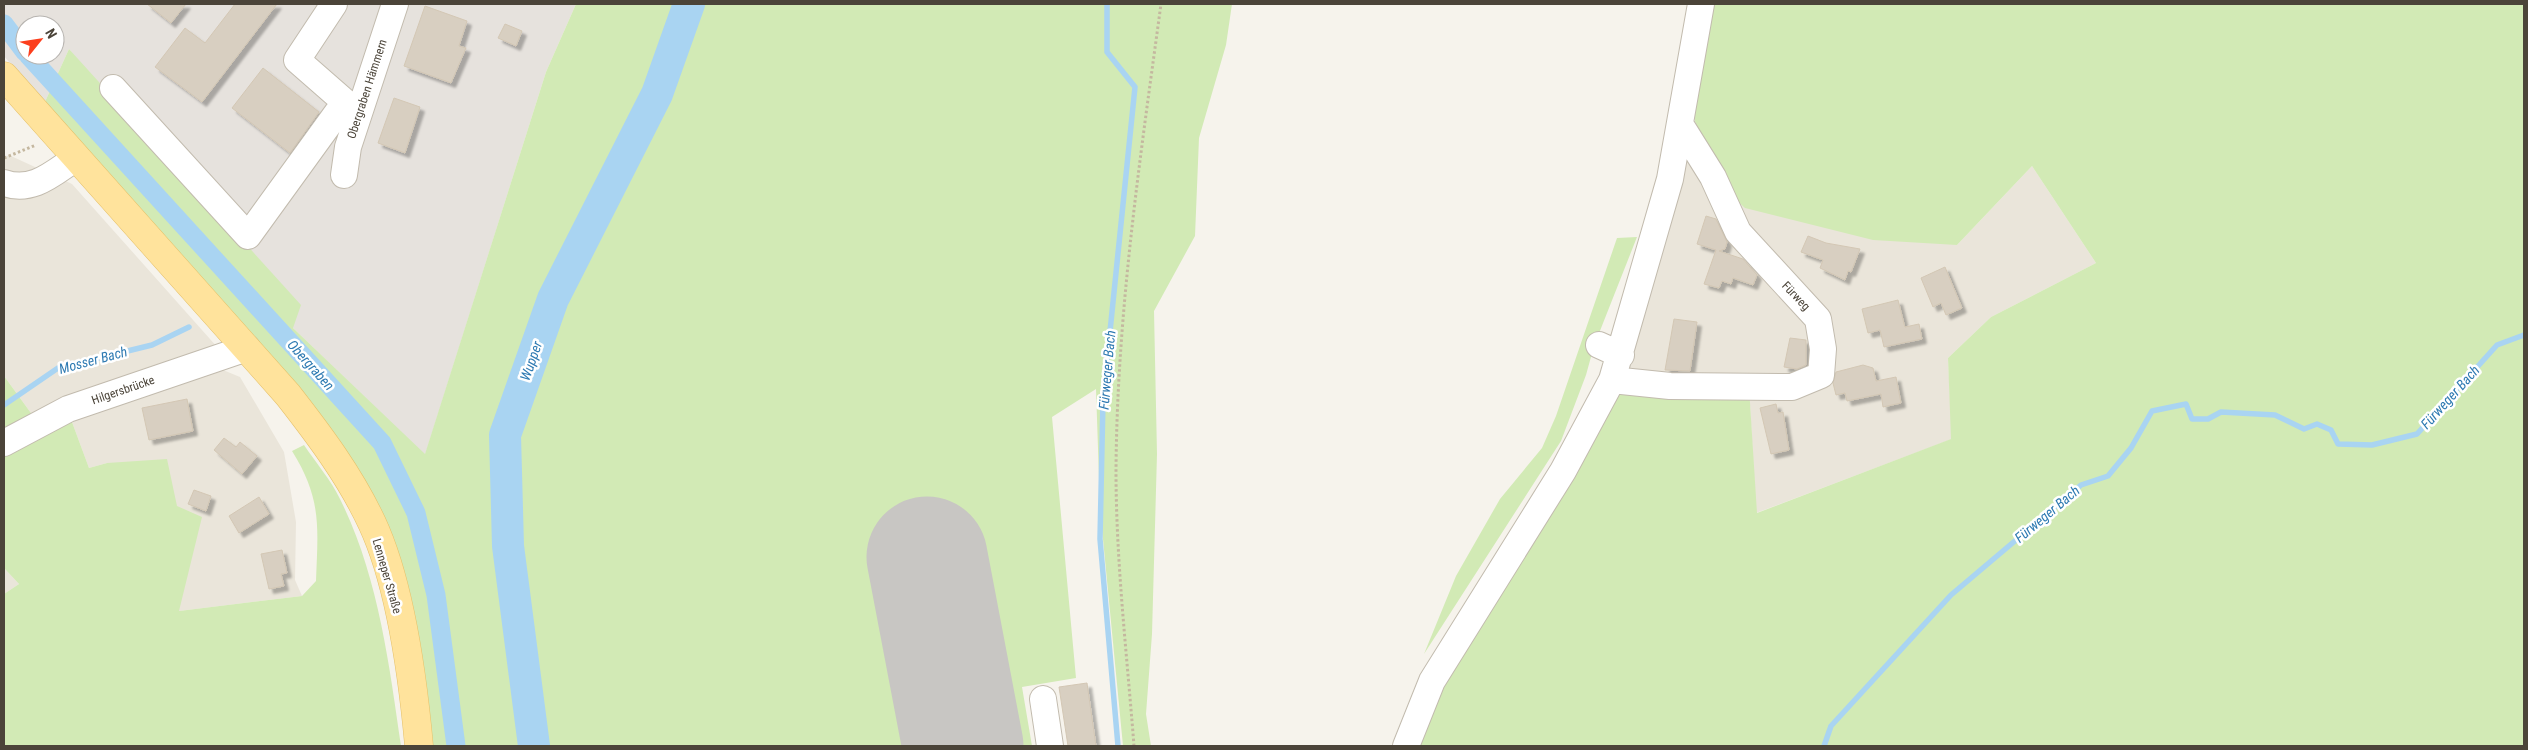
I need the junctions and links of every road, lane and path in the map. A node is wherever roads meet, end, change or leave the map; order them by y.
1 (334, 4) edge
2 (395, 4) edge
3 (1161, 4) edge
4 (1701, 4) edge
5 (4, 76) edge
6 (113, 88) dead end
7 (1680, 124) junction
8 (31, 137) dead end
9 (38, 144) junction
10 (4, 158) edge
11 (68, 163) junction
12 (344, 175) dead end
13 (4, 183) edge
14 (247, 348) junction
15 (1612, 380) junction
16 (4, 443) edge
17 (1043, 699) dead end
18 (419, 746) edge
19 (1050, 746) edge
20 (1134, 746) edge
21 (1406, 746) edge

1 - 6 street
2 - 12 street, Obergraben Hämmern
3 - 20 path
4 - 7 street
5 - 11 main road
7 - 15 street
7 - 15 street, Fürweg
8 - 9 path
9 - 10 path
9 - 11 path
11 - 13 street
11 - 14 main road
14 - 16 street, Hilgersbrücke
14 - 18 main road, Lenneper Straße
15 - 21 street
17 - 19 street

